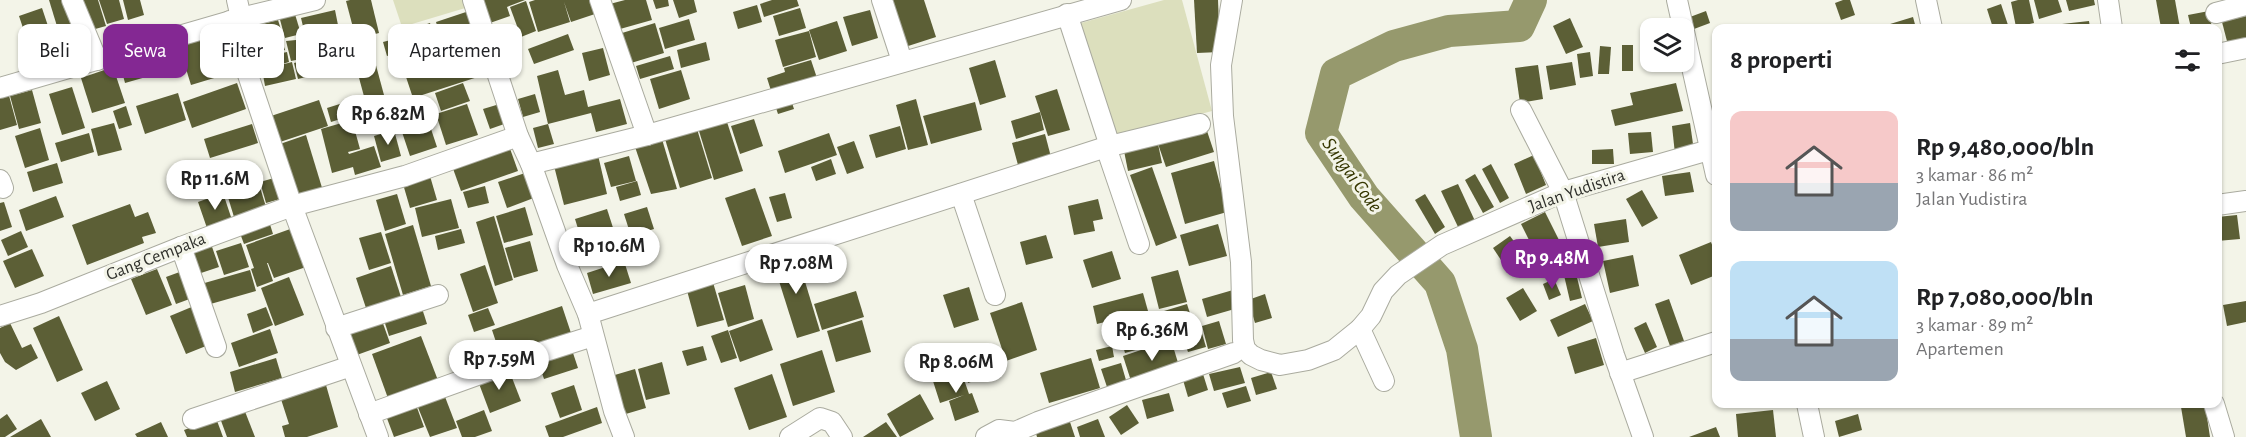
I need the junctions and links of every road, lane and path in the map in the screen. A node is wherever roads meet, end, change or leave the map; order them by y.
1 (72, 0) edge
2 (315, 0) edge
3 (473, 0) edge
4 (600, 0) edge
5 (882, 0) edge
6 (1121, 0) edge
7 (1232, 0) edge
8 (1677, 0) edge
9 (1926, 0) edge
10 (2108, 0) edge
11 (1086, 4) edge
12 (2246, 5) edge
13 (236, 13) edge
14 (2216, 13) dead end
15 (1067, 14) junction
16 (1931, 24) edge
17 (2111, 24) edge
18 (2246, 48) edge
19 (2222, 53) edge
20 (97, 60) junction
21 (902, 61) junction
22 (0, 88) edge
23 (1521, 110) dead end
24 (1200, 124) dead end
25 (647, 135) junction
26 (518, 136) junction
27 (1712, 145) edge
28 (1108, 146) junction
29 (1712, 149) edge
30 (531, 164) junction
31 (1563, 192) junction
32 (961, 194) junction
33 (2246, 201) edge
34 (2222, 204) edge
35 (292, 206) junction
36 (1138, 244) dead end
37 (181, 247) junction
38 (438, 295) dead end
39 (995, 295) dead end
40 (588, 314) junction
41 (0, 316) edge
42 (336, 328) junction
43 (1360, 329) junction
44 (593, 336) junction
45 (1712, 343) edge
46 (216, 346) dead end
47 (1234, 353) dead end
48 (351, 366) junction
49 (1620, 373) junction
50 (1384, 381) dead end
51 (1808, 408) edge
52 (2215, 408) edge
53 (369, 414) junction
54 (193, 419) dead end
55 (1016, 435) edge
56 (378, 437) edge
57 (624, 437) edge
58 (790, 437) edge
59 (842, 437) edge
60 (986, 437) edge
61 (1643, 437) edge
62 (1814, 437) edge
63 (2224, 437) edge

1 - 20 street
2 - 13 street
3 - 26 street
4 - 25 street
5 - 21 street
6 - 11 street
7 - 43 street, Jalan Yudistira
8 - 27 street
9 - 16 street
10 - 17 street
11 - 15 street
12 - 14 street
13 - 20 street
13 - 35 street
15 - 21 street
15 - 28 street
18 - 19 street
20 - 22 street
21 - 25 street
23 - 31 street
24 - 28 street
25 - 30 street
26 - 30 street
26 - 35 street, Gang Cempaka
28 - 32 street
28 - 36 street
29 - 31 street, Jalan Yudistira
30 - 40 street
31 - 43 street, Jalan Yudistira
31 - 49 street
32 - 39 street
32 - 40 street
33 - 34 street
35 - 37 street, Gang Cempaka
35 - 42 street
37 - 41 street, Gang Cempaka
37 - 46 street
38 - 42 street
40 - 44 street
42 - 48 street
43 - 50 street
44 - 53 street
44 - 57 street
45 - 49 street
47 - 55 street
48 - 53 street
48 - 54 street
49 - 61 street
51 - 62 street
52 - 63 street
53 - 56 street
55 - 60 street
58 - 59 street

